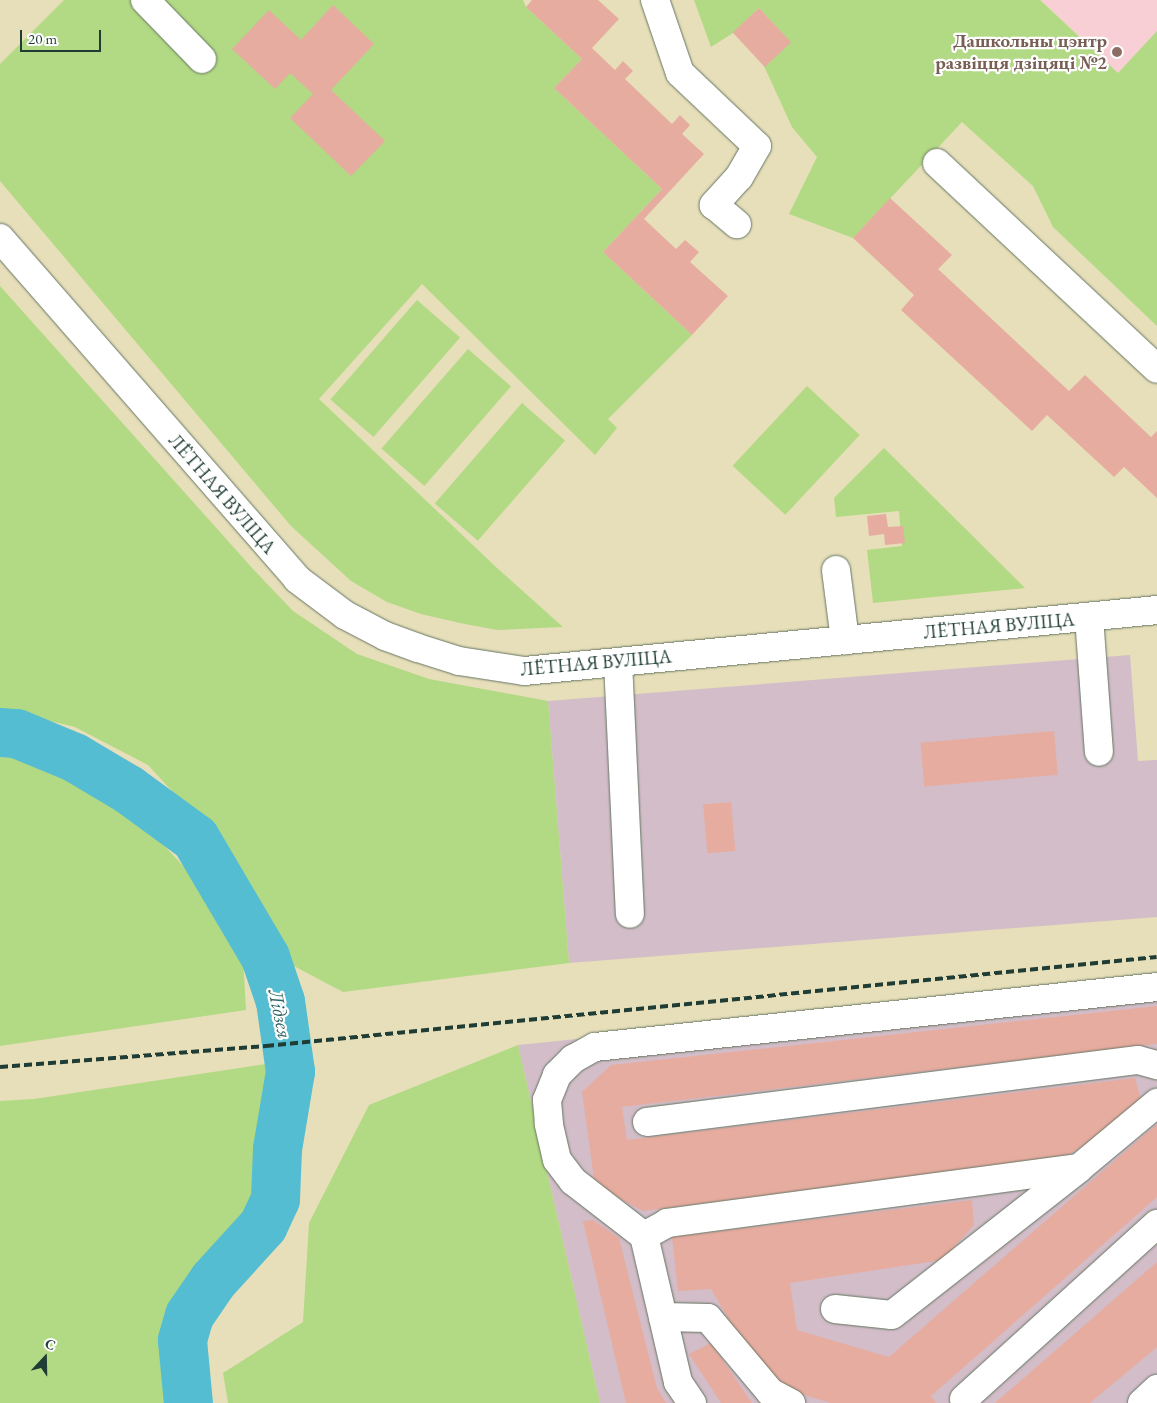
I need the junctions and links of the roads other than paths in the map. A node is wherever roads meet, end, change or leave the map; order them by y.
1 (145, 0) edge
2 (655, 0) edge
3 (202, 59) dead end
4 (937, 163) dead end
5 (737, 224) dead end
6 (0, 238) edge
7 (1157, 369) edge
8 (836, 570) dead end
9 (1157, 610) edge
10 (1089, 617) junction
11 (845, 640) junction
12 (618, 662) junction
13 (1100, 752) dead end
14 (630, 914) dead end
15 (1157, 987) edge
16 (1157, 1064) edge
17 (1157, 1103) edge
18 (647, 1122) dead end
19 (1079, 1168) junction
20 (1157, 1224) edge
21 (644, 1236) junction
22 (835, 1309) dead end
23 (663, 1317) junction
24 (1157, 1389) edge
25 (964, 1400) dead end
26 (692, 1403) edge
27 (791, 1403) edge
28 (1142, 1403) edge

1 - 3 street
2 - 5 street
4 - 7 street
6 - 12 street, ЛЁТНАЯ ВУЛІЦА
8 - 11 street
9 - 10 street, ЛЁТНАЯ ВУЛІЦА
10 - 11 street, ЛЁТНАЯ ВУЛІЦА
10 - 13 street
11 - 12 street, ЛЁТНАЯ ВУЛІЦА
12 - 14 street
15 - 21 street
16 - 18 street
17 - 19 street
19 - 21 street
19 - 22 street
20 - 25 street
21 - 23 street
23 - 26 street
23 - 27 street
24 - 28 street

